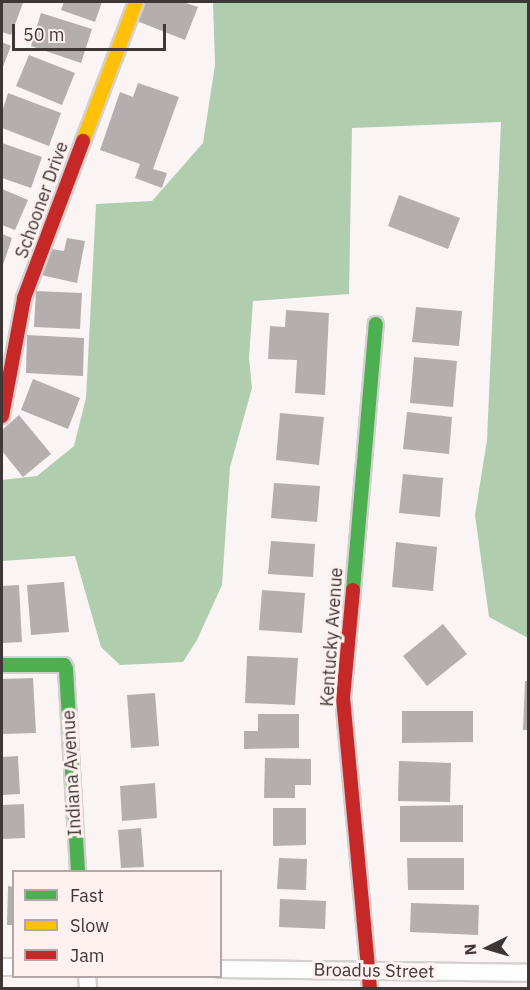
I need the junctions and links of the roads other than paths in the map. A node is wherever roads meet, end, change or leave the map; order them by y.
1 (136, 2) edge
2 (376, 324) dead end
3 (2, 416) edge
4 (2, 665) edge
5 (78, 870) edge
6 (222, 969) edge
7 (368, 971) junction
8 (528, 973) edge
9 (370, 988) edge

1 - 3 street, Schooner Drive
2 - 7 street, Kentucky Avenue
4 - 5 street, Indiana Avenue
6 - 7 street, Broadus Street
7 - 8 street, Broadus Street
7 - 9 street, Kentucky Avenue

